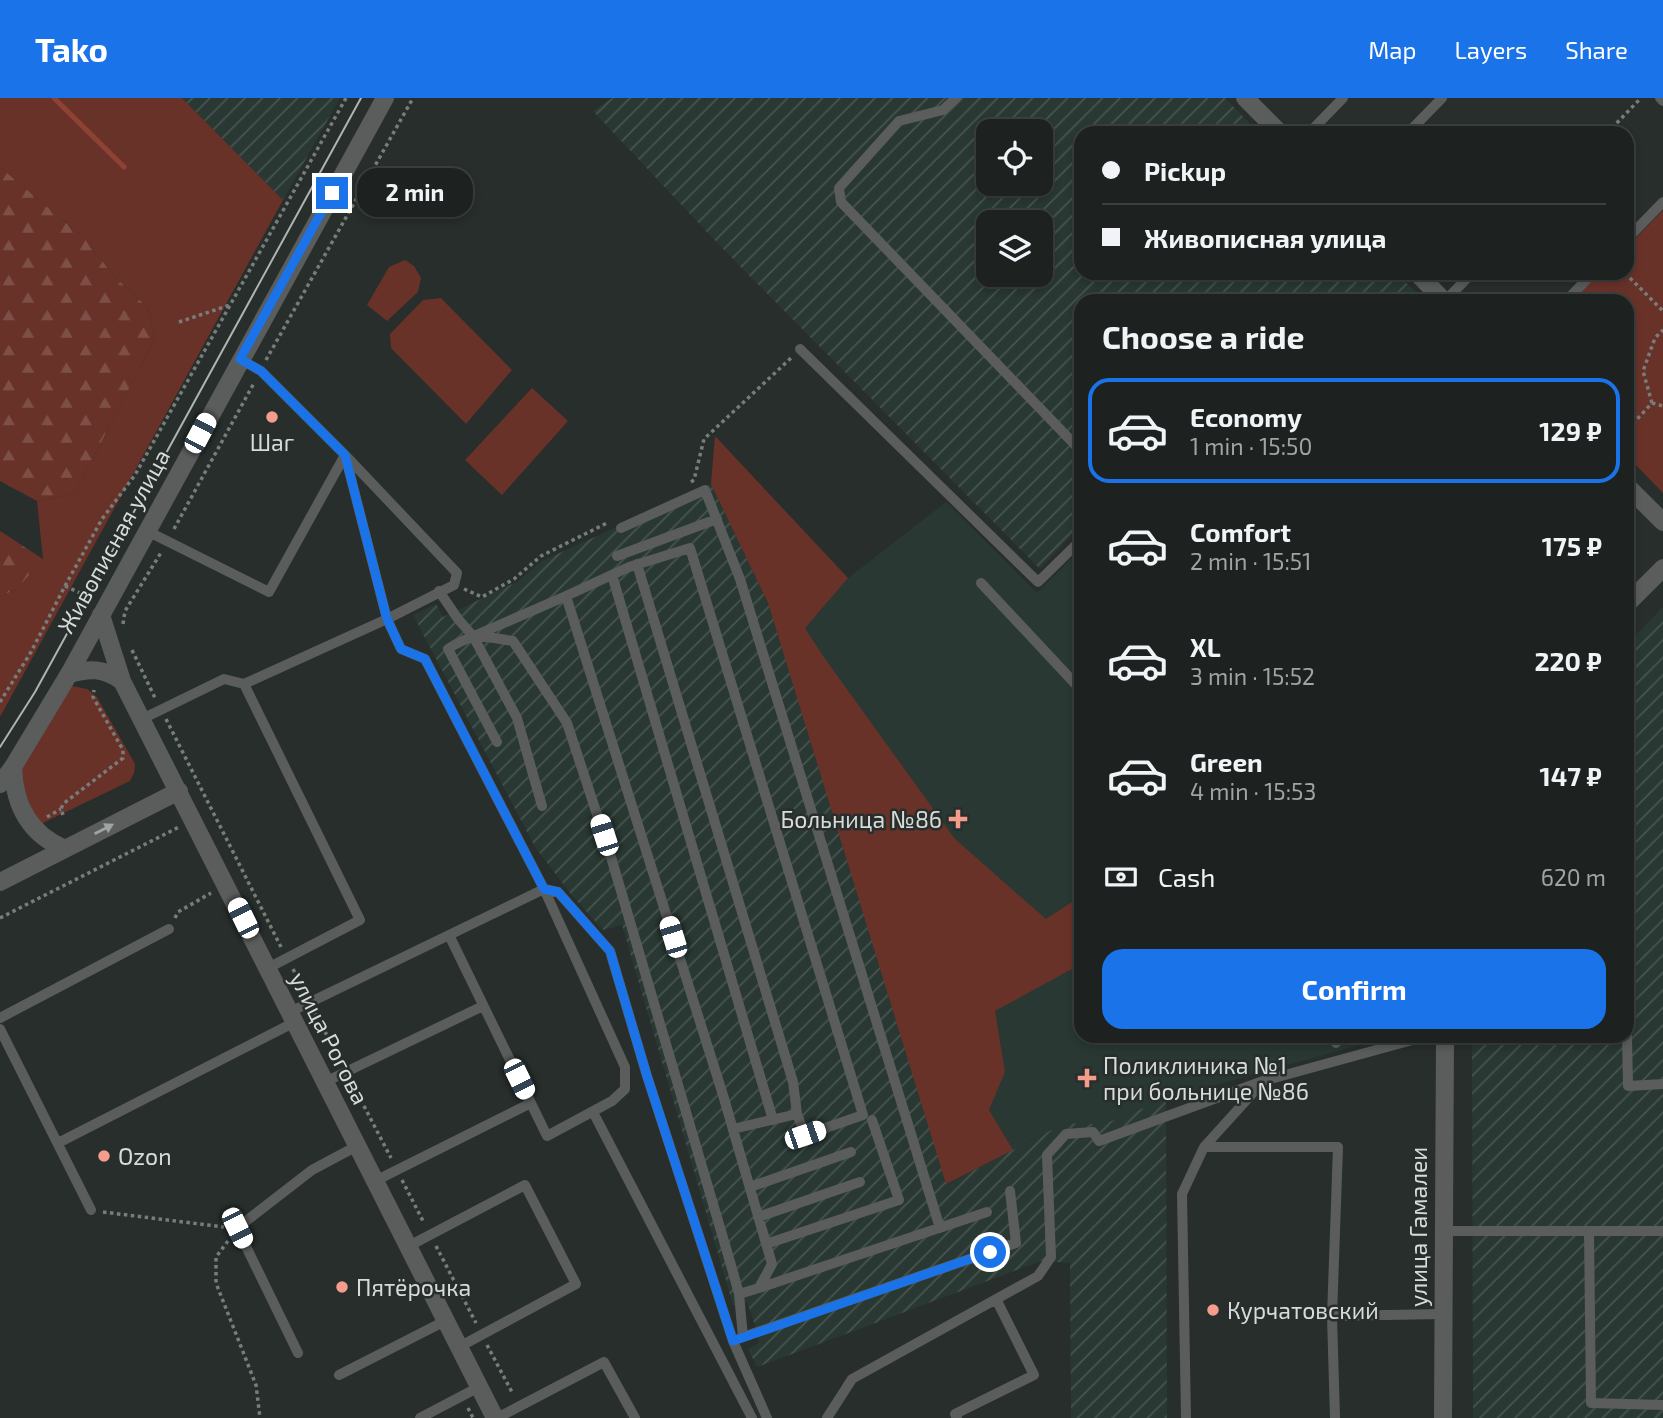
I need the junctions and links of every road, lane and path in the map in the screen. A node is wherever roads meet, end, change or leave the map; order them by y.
1 (346, 98) edge
2 (385, 98) edge
3 (956, 98) edge
4 (1245, 98) edge
5 (1343, 98) edge
6 (1442, 98) edge
7 (1641, 98) edge
8 (1273, 126) edge
9 (1316, 126) edge
10 (1415, 126) edge
11 (1614, 126) edge
12 (1663, 202) edge
13 (1634, 232) edge
14 (1424, 280) edge
15 (1465, 280) edge
16 (1586, 280) edge
17 (1632, 280) edge
18 (1437, 294) edge
19 (1451, 294) edge
20 (1573, 294) edge
21 (230, 305) junction
22 (1663, 311) edge
23 (179, 323) dead end
24 (1663, 330) edge
25 (800, 349) joint
26 (240, 359) junction
27 (1652, 403) junction
28 (1663, 406) edge
29 (1634, 422) edge
30 (1074, 444) edge
31 (345, 455) junction
32 (682, 486) dead end
33 (1634, 493) edge
34 (717, 519) junction
35 (611, 521) dead end
36 (1663, 522) edge
37 (621, 528) dead end
38 (147, 531) junction
39 (1074, 547) edge
40 (617, 556) dead end
41 (637, 564) junction
42 (1663, 568) edge
43 (612, 575) junction
44 (981, 583) dead end
45 (454, 585) junction
46 (65, 586) junction
47 (439, 591) junction
48 (566, 596) junction
49 (1634, 597) edge
50 (103, 610) junction
51 (387, 619) junction
52 (473, 636) junction
53 (127, 641) dead end
54 (69, 674) junction
55 (122, 681) junction
56 (1074, 682) edge
57 (244, 684) junction
58 (94, 690) dead end
59 (0, 702) edge
60 (161, 709) junction
61 (142, 719) junction
62 (496, 742) dead end
63 (13, 767) junction
64 (0, 784) edge
65 (179, 791) junction
66 (542, 806) dead end
67 (61, 809) junction
68 (63, 815) dead end
69 (39, 821) dead end
70 (182, 825) dead end
71 (65, 849) junction
72 (0, 882) edge
73 (544, 889) junction
74 (217, 890) dead end
75 (0, 918) edge
76 (169, 929) joint
77 (449, 935) junction
78 (287, 958) junction
79 (268, 968) junction
80 (310, 1002) junction
81 (483, 1006) junction
82 (292, 1017) junction
83 (0, 1018) edge
84 (0, 1029) edge
85 (1401, 1043) edge
86 (1443, 1043) edge
87 (1627, 1043) edge
88 (346, 1072) junction
89 (1263, 1081) junction
90 (325, 1082) junction
91 (1663, 1084) edge
92 (531, 1103) junction
93 (593, 1112) junction
94 (797, 1114) junction
95 (773, 1120) junction
96 (872, 1120) dead end
97 (733, 1129) junction
98 (58, 1143) junction
99 (357, 1146) junction
100 (1205, 1147) junction
101 (851, 1152) dead end
102 (397, 1170) junction
103 (375, 1181) junction
104 (860, 1182) dead end
105 (750, 1187) junction
106 (1010, 1191) dead end
107 (91, 1210) joint
108 (987, 1212) dead end
109 (758, 1217) junction
110 (237, 1228) junction
111 (940, 1228) junction
112 (1442, 1231) junction
113 (1589, 1231) junction
114 (1663, 1231) edge
115 (430, 1234) junction
116 (766, 1244) junction
117 (408, 1247) junction
118 (759, 1288) junction
119 (739, 1294) junction
120 (996, 1299) junction
121 (1443, 1314) junction
122 (1332, 1316) junction
123 (445, 1321) junction
124 (482, 1335) junction
125 (738, 1339) junction
126 (459, 1347) junction
127 (298, 1353) dead end
128 (339, 1375) dead end
129 (480, 1387) junction
130 (1663, 1405) edge
131 (519, 1406) junction
132 (260, 1418) edge
133 (420, 1418) edge
134 (496, 1418) edge
135 (635, 1418) edge
136 (752, 1418) edge
137 (767, 1418) edge
138 (827, 1418) edge
139 (957, 1418) edge
140 (1186, 1418) edge
141 (1335, 1418) edge
142 (1443, 1418) edge

1 - 21 path
2 - 26 street, Живописная улица
3 - 30 lane
4 - 8 street
5 - 9 lane
6 - 10 lane
7 - 11 path
12 - 13 lane
14 - 18 street
15 - 19 lane
16 - 20 lane
17 - 22 path
21 - 23 path
21 - 46 path
24 - 27 path
25 - 32 path
25 - 39 lane
26 - 31 lane
26 - 38 street, Живописная улица
27 - 28 path
27 - 29 path
31 - 38 lane
31 - 45 lane
31 - 51 lane
33 - 36 street
34 - 37 lane
34 - 40 lane
34 - 111 lane
35 - 45 path
38 - 50 street, Живописная улица
41 - 43 lane
41 - 94 lane
41 - 94 lane
42 - 49 street
43 - 48 lane
43 - 95 lane
44 - 56 lane
45 - 47 lane
46 - 50 path
46 - 59 path
47 - 51 lane
47 - 52 lane
48 - 52 lane
48 - 97 lane
50 - 54 street, Живописная улица
50 - 55 street, улица Рогова
51 - 57 lane
51 - 73 lane
52 - 62 lane
52 - 66 lane
52 - 119 lane
53 - 60 path
54 - 55 street
54 - 63 street, Живописная улица
55 - 61 street, улица Рогова
57 - 60 lane
57 - 78 lane
58 - 67 path
60 - 61 lane
60 - 78 path
61 - 65 street, улица Рогова
63 - 64 street, Живописная улица
63 - 71 street
71 -> 65 street
65 - 79 street, улица Рогова
67 - 68 path
67 - 69 path
70 - 75 path
71 - 72 street
73 - 77 lane
73 - 93 lane
73 - 125 lane
74 - 76 path
76 - 83 lane
77 - 80 lane
77 - 81 lane
78 - 79 lane
78 - 80 path
79 - 82 street, улица Рогова
80 - 82 lane
80 - 88 path
81 - 88 lane
81 - 92 lane
82 - 90 street, улица Рогова
82 - 98 lane
84 - 98 lane
85 - 89 lane
86 - 112 street, улица Гамалеи
87 - 91 lane
88 - 90 lane
88 - 102 path
89 - 100 lane
89 - 120 lane
90 - 99 street, улица Рогова
92 - 93 lane
92 - 102 lane
93 - 136 lane
94 - 95 lane
95 - 97 lane
96 - 116 lane
97 - 105 lane
98 - 107 lane
99 - 103 street, улица Рогова
99 - 110 lane
100 - 122 lane
100 - 140 lane
101 - 105 lane
102 - 103 lane
102 - 115 path
103 - 117 street, улица Рогова
104 - 109 lane
105 - 109 lane
106 - 125 lane
107 - 110 path
108 - 111 lane
109 - 116 lane
110 - 127 lane
110 - 132 path
111 - 118 lane
112 - 113 lane
112 - 121 street, улица Гамалеи
113 - 114 lane
113 - 130 lane
115 - 117 lane
115 - 124 path
115 - 124 lane
116 - 118 lane
117 - 123 street, улица Рогова
118 - 119 lane
119 - 125 lane
120 - 138 lane
120 - 139 lane
121 - 122 lane
121 - 142 street, улица Гамалеи
122 - 141 lane
123 - 126 street, улица Рогова
123 - 128 lane
124 - 126 lane
124 - 131 path
125 - 137 lane
126 - 129 street, улица Рогова
129 - 133 lane
129 - 134 street, улица Рогова
131 - 134 lane
131 - 135 lane

